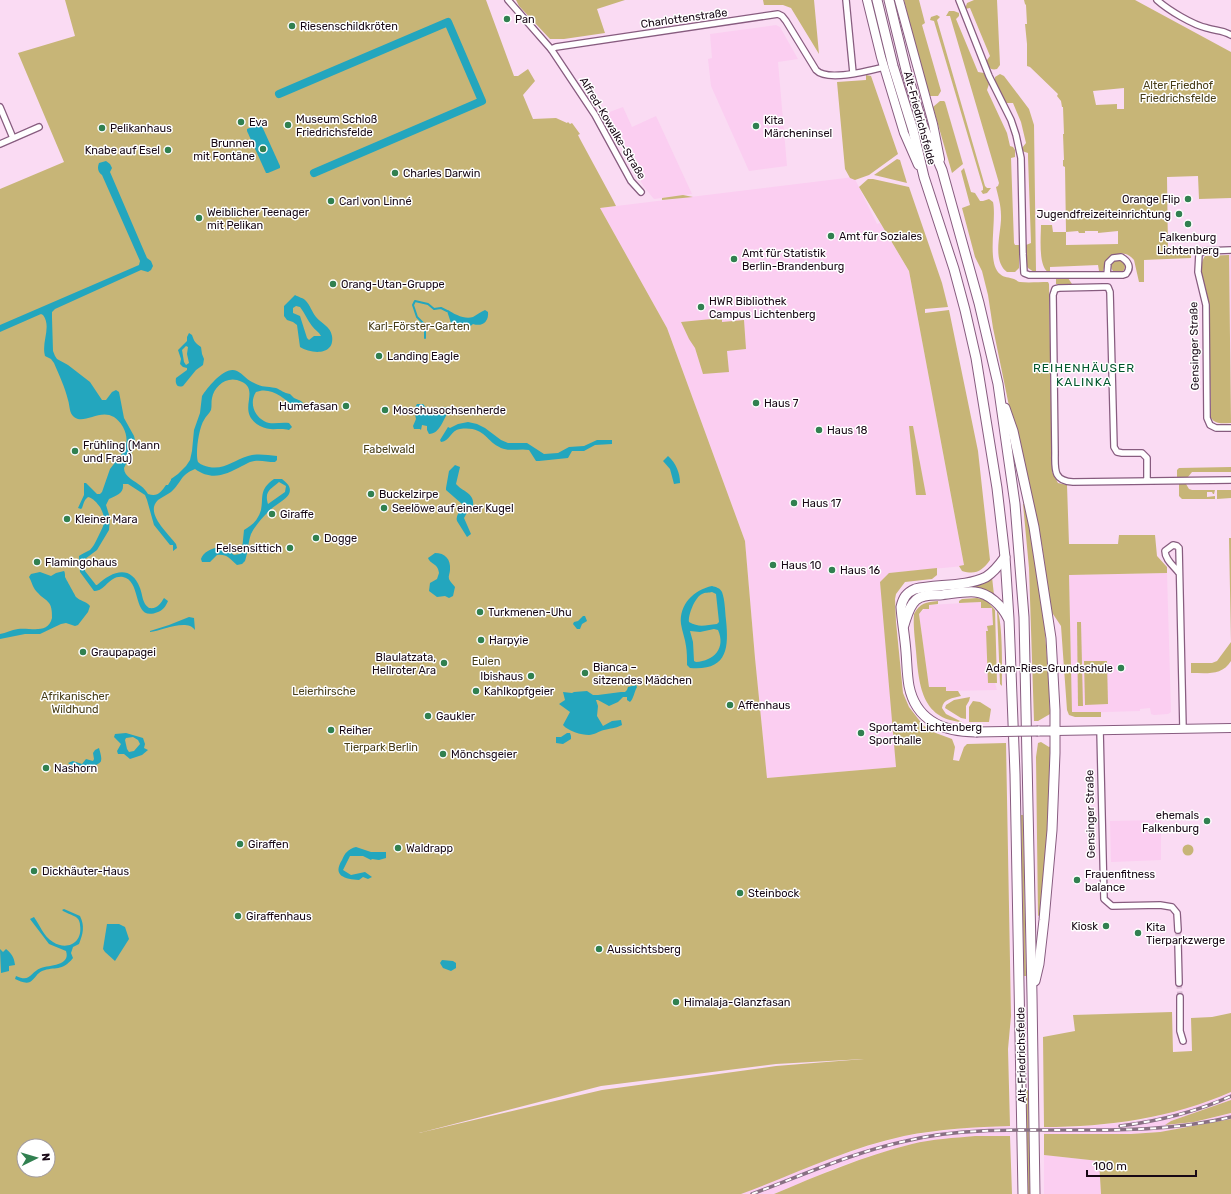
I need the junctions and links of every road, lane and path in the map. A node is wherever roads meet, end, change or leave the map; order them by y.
1 (508, 0) edge
2 (846, 0) edge
3 (867, 0) edge
4 (877, 0) edge
5 (889, 0) edge
6 (899, 0) edge
7 (959, 0) edge
8 (1157, 0) edge
9 (1231, 35) edge
10 (551, 50) junction
11 (884, 67) junction
12 (853, 73) junction
13 (0, 107) edge
14 (39, 127) dead end
15 (13, 138) junction
16 (0, 144) edge
17 (942, 170) junction
18 (924, 177) junction
19 (641, 192) dead end
20 (1231, 250) edge
21 (1107, 275) dead end
22 (998, 384) junction
23 (1231, 428) edge
24 (1231, 480) edge
25 (1147, 481) junction
26 (1006, 557) junction
27 (1180, 572) dead end
28 (1009, 619) junction
29 (904, 626) junction
30 (1183, 728) junction
31 (1231, 728) edge
32 (1100, 730) junction
33 (1055, 731) junction
34 (1178, 930) tunnel mouth
35 (1178, 944) tunnel mouth
36 (1179, 983) tunnel mouth
37 (1032, 996) junction
38 (1180, 997) tunnel mouth
39 (1183, 1041) dead end
40 (1023, 1194) edge
41 (1035, 1194) edge

1 - 10 street, Alfred-Kowalke-Straße
2 - 12 street
3 - 11 main road, Alt-Friedrichsfelde
4 - 18 main road, Alt-Friedrichsfelde
5 - 17 main road, Alt-Friedrichsfelde
6 - 17 main road, Alt-Friedrichsfelde
7 - 21 street
8 - 9 street
10 - 12 street, Charlottenstraße
10 - 19 street, Alfred-Kowalke-Straße
11 - 12 street, Charlottenstraße
11 - 18 main road, Alt-Friedrichsfelde
13 - 15 street
14 - 15 street
15 - 16 street
17 - 22 main road
18 - 26 main road
20 - 23 street, Gensinger Straße
22 - 33 main road
22 - 37 main road, Alt-Friedrichsfelde
24 - 25 street
25 - 25 street
26 - 28 main road
26 - 29 main road
27 - 30 street
28 - 29 main road
28 - 40 main road
29 - 33 main road, bridge
30 - 31 main road
30 - 32 main road
32 - 33 main road
32 - 34 street, Gensinger Straße
33 - 37 main road
35 - 36 street
37 - 41 main road, Alt-Friedrichsfelde
38 - 39 street

